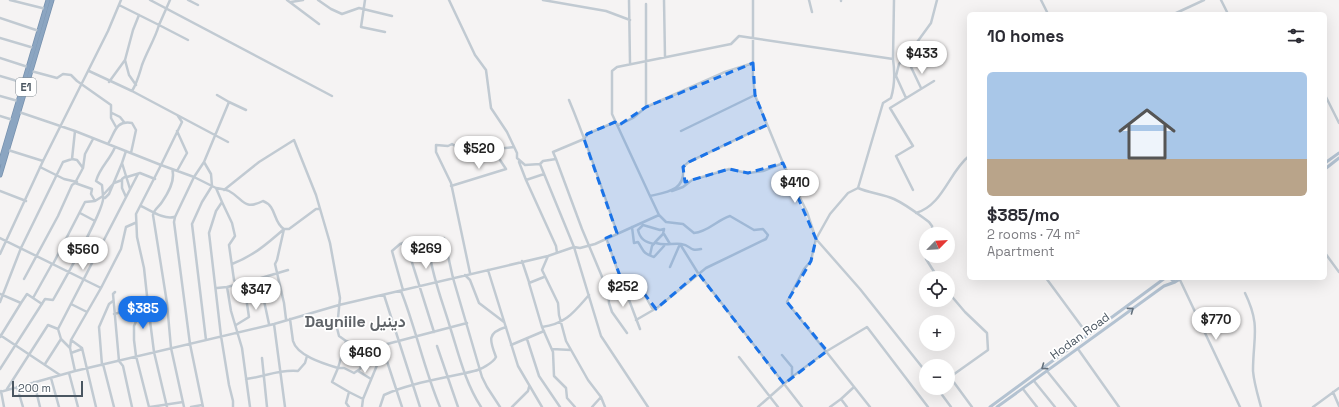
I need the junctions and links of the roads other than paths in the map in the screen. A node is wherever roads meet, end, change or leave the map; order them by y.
1 (10, 0) edge
2 (48, 0) edge
3 (52, 0) edge
4 (121, 0) edge
5 (150, 0) edge
6 (170, 0) edge
7 (188, 0) edge
8 (287, 0) edge
9 (304, 0) edge
10 (318, 0) edge
11 (365, 0) edge
12 (449, 0) edge
13 (543, 0) edge
14 (629, 0) edge
15 (664, 0) edge
16 (753, 0) edge
17 (809, 0) edge
18 (894, 0) edge
19 (937, 0) edge
20 (1041, 0) edge
21 (1204, 0) edge
22 (1221, 0) edge
23 (291, 2) junction
24 (646, 4) dead end
25 (119, 5) junction
26 (198, 5) dead end
27 (46, 9) junction
28 (167, 9) junction
29 (364, 10) junction
30 (812, 12) dead end
31 (1047, 12) edge
32 (1178, 12) edge
33 (1227, 12) edge
34 (139, 15) junction
35 (392, 16) dead end
36 (0, 18) edge
37 (630, 20) junction
38 (319, 24) dead end
39 (159, 25) junction
40 (40, 31) junction
41 (385, 32) dead end
42 (753, 37) junction
43 (0, 38) edge
44 (188, 40) dead end
45 (34, 48) junction
46 (665, 57) junction
47 (0, 58) edge
48 (894, 59) junction
49 (125, 60) junction
50 (646, 62) junction
51 (630, 63) junction
52 (753, 63) junction
53 (29, 67) junction
54 (911, 67) dead end
55 (31, 71) junction
56 (89, 71) junction
57 (0, 76) edge
58 (896, 76) junction
59 (934, 81) dead end
60 (109, 82) junction
61 (24, 83) junction
62 (82, 84) junction
63 (136, 85) junction
64 (921, 88) junction
65 (132, 91) junction
66 (217, 95) dead end
67 (755, 95) junction
68 (0, 96) edge
69 (332, 96) dead end
70 (906, 98) junction
71 (1327, 99) edge
72 (569, 100) dead end
73 (19, 102) junction
74 (229, 102) junction
75 (646, 107) junction
76 (246, 110) dead end
77 (19, 112) junction
78 (112, 113) junction
79 (0, 116) edge
80 (178, 116) junction
81 (13, 120) junction
82 (124, 122) junction
83 (615, 122) junction
84 (1339, 123) edge
85 (767, 125) junction
86 (60, 126) junction
87 (116, 127) junction
88 (75, 131) junction
89 (177, 131) junction
90 (681, 131) dead end
91 (216, 135) junction
92 (94, 139) junction
93 (584, 139) junction
94 (228, 142) dead end
95 (108, 144) junction
96 (115, 147) junction
97 (514, 147) junction
98 (497, 149) junction
99 (8, 150) junction
100 (126, 151) junction
101 (131, 153) junction
102 (1339, 153) edge
103 (517, 158) junction
104 (1339, 158) edge
105 (72, 159) junction
106 (967, 159) edge
107 (556, 160) junction
108 (43, 161) junction
109 (204, 162) junction
110 (1327, 162) edge
111 (122, 163) junction
112 (783, 163) junction
113 (0, 164) edge
114 (540, 164) junction
115 (161, 165) junction
116 (40, 167) junction
117 (1327, 167) edge
118 (83, 168) junction
119 (172, 169) junction
120 (177, 171) junction
121 (0, 174) edge
122 (138, 174) junction
123 (544, 174) junction
124 (58, 176) junction
125 (126, 177) junction
126 (194, 177) junction
127 (155, 179) junction
128 (122, 180) junction
129 (526, 180) junction
130 (76, 182) junction
131 (114, 183) junction
132 (212, 186) junction
133 (451, 186) junction
134 (216, 188) junction
135 (858, 188) junction
136 (130, 189) junction
137 (224, 190) junction
138 (914, 190) dead end
139 (0, 191) edge
140 (670, 192) junction
141 (104, 196) junction
142 (650, 196) junction
143 (126, 197) junction
144 (26, 201) junction
145 (95, 201) junction
146 (222, 202) junction
147 (141, 206) junction
148 (320, 209) junction
149 (154, 212) junction
150 (80, 213) junction
151 (916, 213) junction
152 (659, 215) junction
153 (175, 217) junction
154 (95, 221) junction
155 (666, 222) junction
156 (135, 223) junction
157 (642, 224) junction
158 (632, 227) junction
159 (932, 227) edge
160 (284, 229) junction
161 (664, 229) junction
162 (617, 233) junction
163 (663, 234) junction
164 (0, 238) edge
165 (444, 238) dead end
166 (606, 238) junction
167 (816, 239) junction
168 (7, 241) junction
169 (655, 243) junction
170 (670, 244) junction
171 (680, 244) junction
172 (589, 245) junction
173 (664, 246) junction
174 (574, 247) junction
175 (21, 248) junction
176 (701, 249) dead end
177 (424, 251) dead end
178 (557, 253) junction
179 (0, 254) edge
180 (650, 255) junction
181 (37, 256) junction
182 (548, 256) junction
183 (1327, 257) edge
184 (522, 261) junction
185 (53, 264) junction
186 (232, 264) junction
187 (670, 267) dead end
188 (288, 270) dead end
189 (488, 270) junction
190 (68, 272) junction
191 (1339, 272) edge
192 (470, 273) junction
193 (698, 273) junction
194 (277, 274) junction
195 (464, 275) junction
196 (544, 277) junction
197 (453, 278) junction
198 (24, 279) dead end
199 (84, 280) junction
200 (1047, 280) edge
201 (1162, 280) edge
202 (1172, 280) edge
203 (1179, 280) edge
204 (1181, 280) edge
205 (260, 282) junction
206 (436, 282) junction
207 (1175, 282) junction
208 (529, 283) junction
209 (244, 284) junction
210 (623, 284) junction
211 (237, 285) junction
212 (419, 286) junction
213 (227, 287) junction
214 (101, 288) junction
215 (217, 288) junction
216 (402, 291) junction
217 (115, 292) dead end
218 (1245, 292) dead end
219 (0, 294) edge
220 (589, 294) junction
221 (3, 295) junction
222 (384, 295) junction
223 (33, 298) junction
224 (955, 299) edge
225 (113, 301) junction
226 (0, 302) edge
227 (21, 303) junction
228 (42, 304) junction
229 (71, 304) junction
230 (148, 305) junction
231 (339, 305) junction
232 (139, 307) junction
233 (656, 309) junction
234 (87, 312) junction
235 (114, 314) junction
236 (288, 319) junction
237 (636, 320) junction
238 (560, 322) junction
239 (468, 323) junction
240 (505, 323) junction
241 (270, 324) junction
242 (274, 324) junction
243 (236, 325) junction
244 (450, 327) junction
245 (506, 327) junction
246 (542, 327) junction
247 (58, 329) junction
248 (640, 329) dead end
249 (544, 331) junction
250 (237, 332) junction
251 (434, 332) junction
252 (627, 333) dead end
253 (1088, 335) junction
254 (0, 336) edge
255 (221, 336) junction
256 (417, 337) junction
257 (61, 339) junction
258 (527, 339) junction
259 (71, 340) junction
260 (206, 340) junction
261 (346, 341) junction
262 (398, 342) junction
263 (190, 344) junction
264 (15, 345) junction
265 (511, 345) junction
266 (382, 346) junction
267 (436, 346) dead end
268 (70, 348) junction
269 (82, 349) junction
270 (172, 349) junction
271 (368, 349) junction
272 (552, 349) junction
273 (1078, 349) junction
274 (571, 350) junction
275 (827, 351) junction
276 (154, 352) junction
277 (71, 353) junction
278 (30, 354) junction
279 (782, 355) dead end
280 (136, 356) junction
281 (307, 356) junction
282 (739, 357) dead end
283 (262, 358) dead end
284 (119, 361) junction
285 (919, 363) edge
286 (45, 364) junction
287 (103, 365) junction
288 (86, 368) junction
289 (338, 368) junction
290 (480, 368) junction
291 (0, 369) edge
292 (75, 371) junction
293 (358, 371) junction
294 (1047, 371) junction
295 (280, 372) junction
296 (69, 373) junction
297 (464, 373) junction
298 (60, 375) junction
299 (263, 376) junction
300 (447, 376) junction
301 (792, 377) junction
302 (51, 378) junction
303 (246, 379) junction
304 (371, 379) junction
305 (1034, 381) junction
306 (34, 382) junction
307 (430, 382) junction
308 (784, 384) junction
309 (413, 386) junction
310 (17, 387) junction
311 (529, 387) junction
312 (854, 387) junction
313 (1339, 388) edge
314 (7, 389) junction
315 (1023, 389) junction
316 (395, 390) junction
317 (1, 392) edge
318 (349, 392) junction
319 (1333, 392) junction
320 (942, 395) edge
321 (601, 397) junction
322 (770, 397) junction
323 (363, 399) junction
324 (841, 399) junction
325 (183, 402) junction
326 (346, 403) junction
327 (166, 406) edge
328 (203, 406) edge
329 (1339, 406) edge
330 (4, 407) edge
331 (23, 407) edge
332 (40, 407) edge
333 (54, 407) edge
334 (59, 407) edge
335 (78, 407) edge
336 (96, 407) edge
337 (114, 407) edge
338 (132, 407) edge
339 (149, 407) edge
340 (184, 407) edge
341 (191, 407) edge
342 (233, 407) edge
343 (250, 407) edge
344 (266, 407) edge
345 (285, 407) edge
346 (345, 407) edge
347 (348, 407) edge
348 (362, 407) edge
349 (380, 407) edge
350 (402, 407) edge
351 (420, 407) edge
352 (440, 407) edge
353 (458, 407) edge
354 (481, 407) edge
355 (500, 407) edge
356 (512, 407) edge
357 (542, 407) edge
358 (560, 407) edge
359 (575, 407) edge
360 (592, 407) edge
361 (605, 407) edge
362 (648, 407) edge
363 (758, 407) edge
364 (778, 407) edge
365 (802, 407) edge
366 (830, 407) edge
367 (847, 407) edge
368 (870, 407) edge
369 (928, 407) edge
370 (951, 407) edge
371 (972, 407) edge
372 (990, 407) edge
373 (998, 407) edge
374 (1037, 407) edge
375 (1055, 407) edge
376 (1076, 407) edge
377 (1119, 407) edge
378 (1240, 407) edge
379 (1261, 407) edge
380 (1313, 407) edge

1 - 27 street
2 - 27 highway, E1
3 - 55 highway, E1
4 - 25 street
5 - 28 street
6 - 28 street
7 - 26 street
8 - 23 street
9 - 23 street
10 - 29 street
11 - 29 street
12 - 97 street
13 - 37 street
14 - 37 street
15 - 46 street
16 - 42 street
17 - 30 street
18 - 48 street
19 - 58 street
20 - 31 street
21 - 32 street
22 - 33 street
23 - 38 street
24 - 50 street
25 - 34 street
25 - 56 street
27 - 40 highway, E1
28 - 39 street
28 - 69 street
29 - 35 street
29 - 41 street
34 - 39 street
34 - 49 street
36 - 40 street
37 - 51 street
39 - 44 street
39 - 63 street
40 - 45 highway, E1
42 - 46 street
42 - 48 street
42 - 52 street
43 - 45 street
45 - 53 highway, E1
46 - 50 street
47 - 53 street
48 - 58 street
49 - 60 street
49 - 63 street
50 - 51 street
50 - 75 street
51 - 83 street
52 - 67 street
52 - 75 street
53 - 61 highway, E1
54 - 64 street
55 - 62 street
55 - 77 highway, E1
56 - 60 street
56 - 62 street
57 - 61 street
58 - 70 street
58 - 135 street
59 - 64 street
60 - 65 street
61 - 73 highway, E1
62 - 78 street
62 - 86 street
63 - 65 street
64 - 70 street
65 - 80 street
66 - 74 street
67 - 85 street
67 - 90 street
68 - 73 street
70 - 138 street
71 - 84 street
72 - 93 street
73 - 81 highway, E1
74 - 76 street
74 - 91 street
75 - 83 street
77 - 86 street
77 - 99 highway, E1
78 - 82 street
78 - 87 street
79 - 81 street
80 - 89 street
80 - 91 street
81 - 113 highway, E1
82 - 87 street
82 - 101 street
83 - 93 street
83 - 142 street
85 - 112 street
85 - 140 street
86 - 88 street
86 - 108 street
87 - 95 street
88 - 92 street
88 - 105 street
89 - 115 street
89 - 120 street
91 - 94 street
91 - 109 street
92 - 95 street
92 - 118 street
93 - 107 street
93 - 162 street
95 - 96 street
96 - 100 street
96 - 141 street
97 - 98 street
97 - 103 street
98 - 133 street
98 - 133 street
99 - 108 street
99 - 121 highway, E1
100 - 101 street
100 - 111 street
101 - 115 street
102 - 110 main road
103 - 114 street
103 - 129 street
104 - 117 main road
105 - 118 street
105 - 124 street
106 - 151 street
107 - 114 street
107 - 172 street
108 - 116 street
109 - 126 street
109 - 132 street
111 - 125 street
111 - 131 street
112 - 140 street
112 - 167 street
114 - 123 street
115 - 119 street
115 - 127 street
116 - 124 street
116 - 144 street
118 - 130 street
119 - 120 street
119 - 149 street
120 - 126 street
122 - 125 street
122 - 127 street
122 - 136 street
123 - 129 street
123 - 174 street
124 - 130 street
124 - 175 street
125 - 128 street
125 - 136 street
126 - 132 street
126 - 153 street
127 - 147 street
128 - 131 street
128 - 143 street
129 - 178 street
130 - 145 street
130 - 181 street
131 - 141 street
132 - 134 street
132 - 260 street
133 - 192 street
134 - 137 street
134 - 146 street
135 - 151 street
135 - 167 street
136 - 143 street
137 - 148 street
137 - 160 street
139 - 144 street
140 - 142 street
141 - 145 street
141 - 154 street
142 - 152 street
143 - 199 street
144 - 168 street
145 - 150 street
146 - 186 street
146 - 215 street
147 - 149 street
147 - 156 street
148 - 160 street
148 - 231 street
149 - 153 street
149 - 270 street
150 - 154 street
150 - 185 street
151 - 159 street
152 - 155 street
152 - 157 street
153 - 263 street
154 - 190 street
155 - 161 street
155 - 193 street
156 - 214 street
156 - 230 street
157 - 158 street
157 - 161 street
157 - 169 street
158 - 162 street
158 - 180 street
160 - 186 street
160 - 194 street
161 - 163 street
162 - 166 street
163 - 169 street
163 - 170 street
164 - 168 street
165 - 197 street
166 - 172 street
166 - 210 street
167 - 275 street
167 - 285 street
168 - 175 street
168 - 179 street
169 - 173 street
169 - 180 street
170 - 171 street
170 - 173 street
171 - 176 street
171 - 187 street
171 - 193 street
172 - 174 street
172 - 252 street
173 - 180 street
174 - 178 street
174 - 220 street
175 - 181 street
175 - 221 street
177 - 206 street
178 - 182 street
181 - 185 street
181 - 198 street
182 - 184 street
182 - 196 street
183 - 191 street
184 - 189 street
184 - 208 street
185 - 190 street
185 - 223 street
186 - 211 street
188 - 194 street
189 - 192 street
189 - 240 street
190 - 199 street
190 - 228 street
192 - 195 street
193 - 233 street
193 - 308 street
194 - 205 street
194 - 236 street
195 - 197 street
195 - 240 street
196 - 208 street
196 - 238 street
197 - 206 street
197 - 239 street
199 - 214 street
199 - 229 street
200 - 253 street
201 - 253 main road, Hodan Road
202 - 207 main road
203 - 207 main road, Hodan Road
204 - 378 street
205 - 209 street
205 - 241 street
206 - 212 street
206 - 244 street
273 -> 207 main road, Hodan Road
208 - 246 street
209 - 211 street
209 - 243 street
210 - 233 street
210 - 237 street
211 - 213 street
212 - 216 street
212 - 216 street
212 - 251 street
213 - 215 street
213 - 243 street
214 - 234 street
215 - 255 street
216 - 222 street
216 - 256 street
217 - 225 street
218 - 379 street
219 - 221 street
220 - 238 street
220 - 362 street
221 - 226 street
221 - 227 street
222 - 231 street
222 - 262 street
223 - 227 street
223 - 228 street
224 - 371 street
225 - 235 street
225 - 287 street
227 - 254 street
228 - 264 street
229 - 234 street
229 - 247 street
230 - 232 street
230 - 276 street
231 - 236 street
231 - 261 street
232 - 235 street
232 - 280 street
233 - 237 street
234 - 259 street
235 - 284 street
236 - 242 street
236 - 281 street
237 - 248 street
238 - 246 street
238 - 274 street
239 - 244 street
239 - 290 street
240 - 245 street
241 - 242 street
241 - 250 street
242 - 295 street
243 - 250 street
244 - 251 street
244 - 297 street
245 - 265 street
245 - 290 street
246 - 249 street
247 - 257 street
247 - 278 street
249 - 258 street
249 - 272 street
250 - 255 street
250 - 303 street
251 - 256 street
253 -> 372 main road, Hodan Road
254 - 264 street
255 - 260 street
255 - 342 street
256 - 262 street
256 - 307 street
257 - 268 street
257 - 286 street
258 - 265 street
258 - 358 street
259 - 268 street
259 - 269 street
260 - 263 street
261 - 271 street
261 - 289 street
262 - 266 street
262 - 309 street
263 - 270 street
263 - 328 street
264 - 278 street
264 - 291 street
265 - 311 street
266 - 271 street
266 - 316 street
267 - 300 street
268 - 277 street
269 - 277 street
269 - 288 street
270 - 276 street
270 - 325 street
271 - 293 street
271 - 304 street
272 - 274 street
272 - 359 street
273 - 294 main road, Hodan Road
273 - 377 street
274 - 321 street
275 - 301 street
275 - 312 street
275 - 369 street
276 - 280 street
276 - 327 street
277 - 292 street
278 - 286 street
278 - 314 street
279 - 301 street
280 - 284 street
280 - 339 street
281 - 289 street
281 - 295 street
282 - 322 street
283 - 299 street
284 - 287 street
284 - 338 street
286 - 298 street
287 - 288 street
287 - 337 street
288 - 292 street
288 - 336 street
289 - 293 street
289 - 318 street
290 - 297 street
290 - 355 street
292 - 296 street
293 - 304 street
294 - 305 main road, Hodan Road
294 - 376 street
295 - 299 street
295 - 345 street
296 - 298 street
296 - 335 street
297 - 300 street
297 - 354 street
298 - 302 street
299 - 303 street
299 - 344 street
300 - 307 street
300 - 353 street
301 - 308 street
302 - 306 street
302 - 334 street
303 - 343 street
304 - 323 street
305 - 315 main road, Hodan Road
305 - 375 street
306 - 310 street
306 - 332 street
307 - 309 street
307 - 352 street
308 - 322 street
308 - 365 street
309 - 316 street
309 - 351 street
310 - 314 street
310 - 331 street
311 - 356 street
311 - 357 street
312 - 324 street
312 - 368 street
313 - 319 street
314 - 317 street
315 - 373 main road, Hodan Road
315 - 374 street
316 - 349 street
316 - 350 street
317 - 330 street
318 - 323 street
318 - 326 street
319 - 329 street
319 - 380 street
320 - 370 street
321 - 360 street
321 - 361 street
322 - 363 street
322 - 364 street
323 - 348 street
324 - 366 street
324 - 367 street
325 - 327 street
325 - 340 street
326 - 346 street
326 - 347 street
327 - 339 street
328 - 341 street
333 - 334 street

